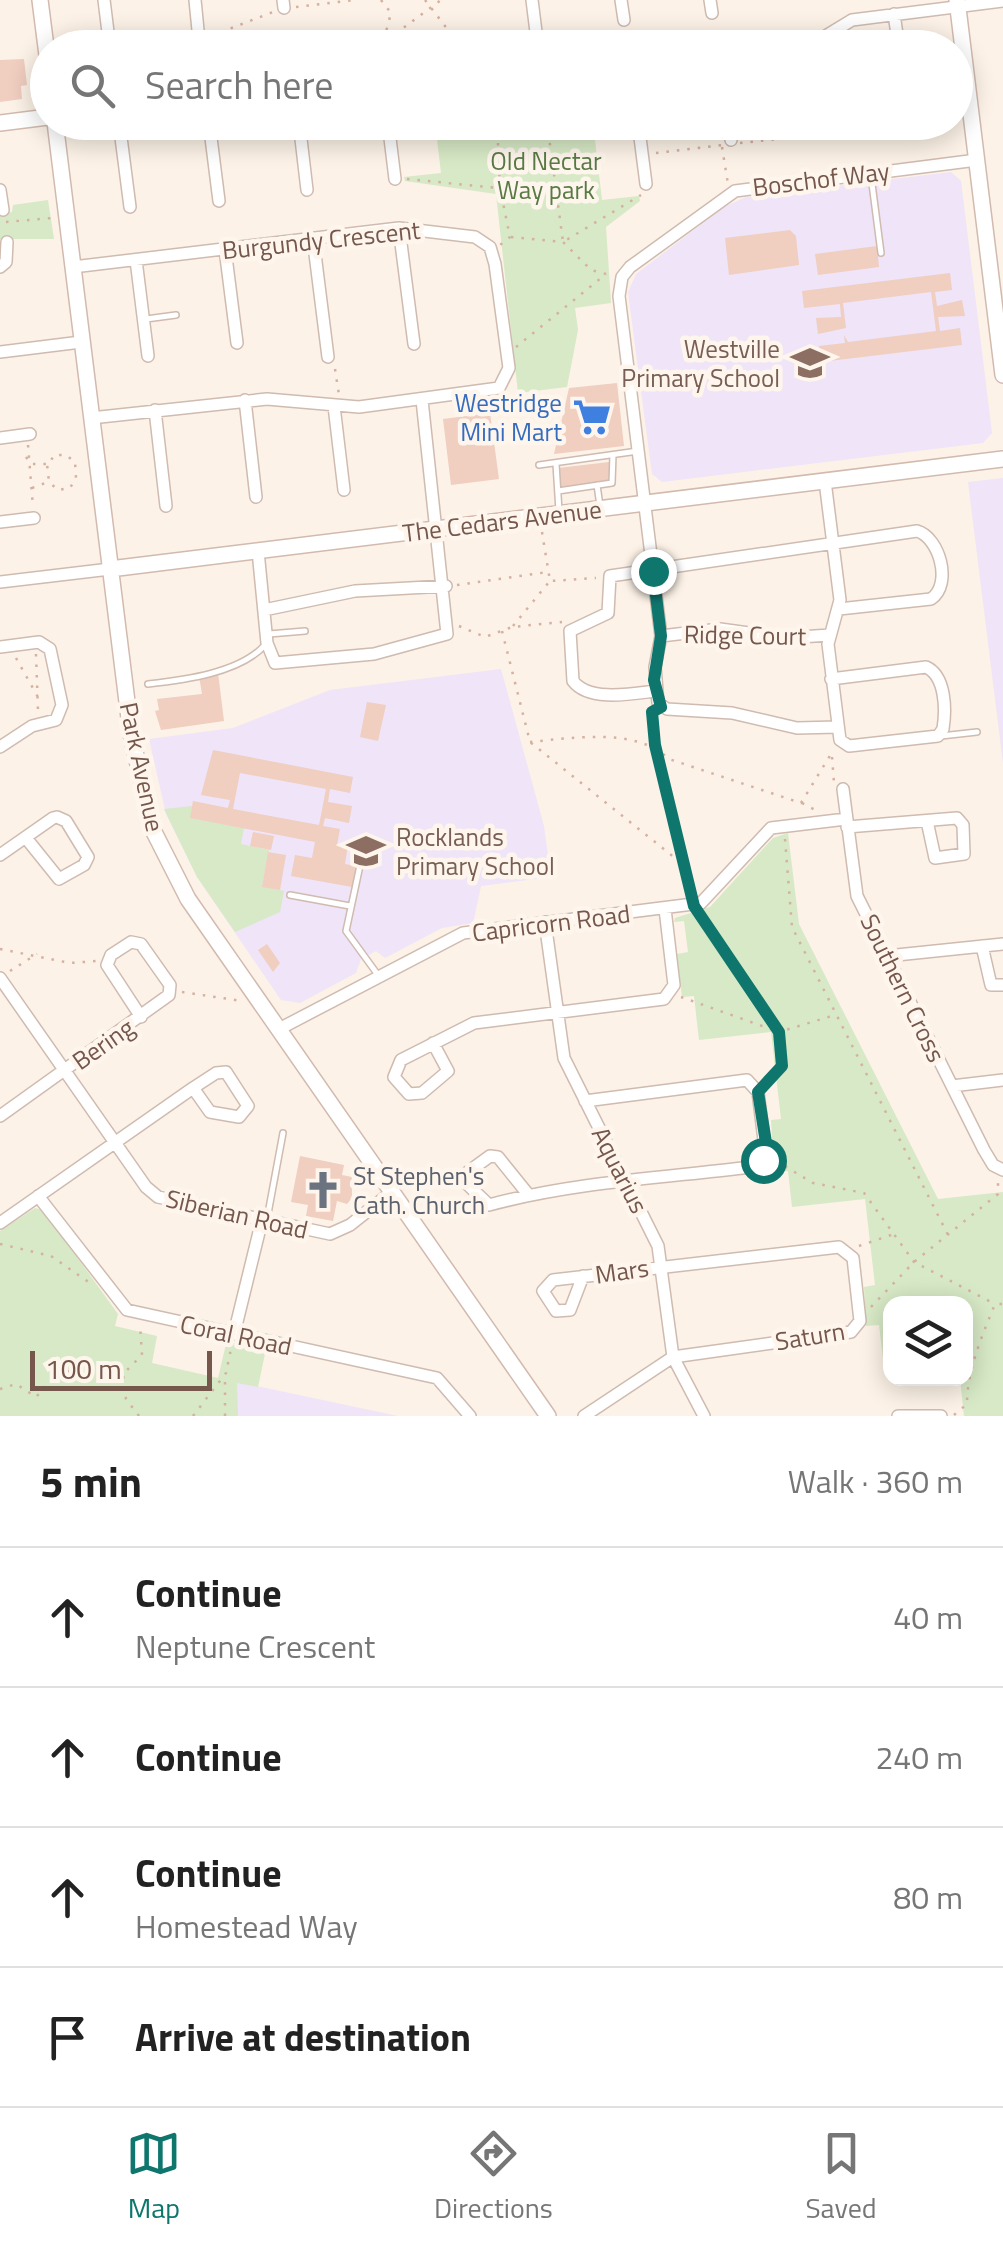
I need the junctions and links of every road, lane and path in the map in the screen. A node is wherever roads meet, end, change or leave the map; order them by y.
1 (40, 0) edge
2 (104, 0) edge
3 (195, 0) edge
4 (354, 0) edge
5 (381, 0) edge
6 (425, 0) edge
7 (441, 0) edge
8 (532, 0) edge
9 (622, 0) edge
10 (1003, 1) edge
11 (284, 4) edge
12 (957, 4) edge
13 (430, 8) junction
14 (894, 14) junction
15 (624, 20) dead end
16 (44, 30) edge
17 (108, 30) edge
18 (198, 30) edge
19 (223, 30) edge
20 (387, 30) edge
21 (401, 30) edge
22 (448, 30) edge
23 (536, 30) edge
24 (831, 30) edge
25 (896, 30) edge
26 (960, 30) edge
27 (30, 119) edge
28 (0, 123) edge
29 (973, 129) edge
30 (57, 140) edge
31 (121, 140) edge
32 (212, 140) edge
33 (301, 140) edge
34 (391, 140) edge
35 (499, 140) edge
36 (549, 140) edge
37 (640, 140) edge
38 (726, 140) edge
39 (748, 140) edge
40 (726, 143) junction
41 (642, 154) junction
42 (977, 160) junction
43 (870, 173) junction
44 (396, 178) joint
45 (646, 184) joint
46 (500, 188) junction
47 (0, 190) edge
48 (307, 190) dead end
49 (730, 193) junction
50 (219, 201) dead end
51 (130, 207) dead end
52 (3, 210) joint
53 (52, 218) dead end
54 (399, 228) junction
55 (510, 237) junction
56 (313, 238) junction
57 (7, 242) dead end
58 (563, 242) junction
59 (498, 246) dead end
60 (225, 249) junction
61 (881, 253) dead end
62 (136, 260) junction
63 (0, 266) edge
64 (73, 266) junction
65 (998, 290) edge
66 (176, 315) dead end
67 (143, 319) junction
68 (82, 342) junction
69 (237, 343) dead end
70 (414, 344) dead end
71 (0, 352) edge
72 (507, 354) junction
73 (148, 356) dead end
74 (328, 357) joint
75 (1003, 375) edge
76 (245, 400) junction
77 (422, 400) junction
78 (337, 407) junction
79 (155, 410) junction
80 (91, 418) junction
81 (30, 434) joint
82 (0, 438) edge
83 (638, 451) junction
84 (613, 455) junction
85 (26, 458) junction
86 (88, 460) dead end
87 (1003, 460) edge
88 (75, 462) junction
89 (47, 464) junction
90 (556, 464) junction
91 (538, 465) dead end
92 (48, 482) junction
93 (825, 482) junction
94 (597, 485) junction
95 (30, 488) junction
96 (344, 490) dead end
97 (558, 492) junction
98 (256, 497) dead end
99 (645, 504) junction
100 (166, 506) dead end
101 (600, 509) junction
102 (559, 514) junction
103 (34, 518) joint
104 (0, 522) edge
105 (541, 524) dead end
106 (438, 528) junction
107 (833, 542) junction
108 (258, 551) junction
109 (110, 569) junction
110 (653, 571) junction
111 (548, 572) junction
112 (608, 578) junction
113 (0, 582) edge
114 (550, 582) junction
115 (446, 586) junction
116 (839, 609) junction
117 (264, 610) junction
118 (449, 621) junction
119 (574, 626) junction
120 (512, 627) junction
121 (306, 631) dead end
122 (502, 631) junction
123 (830, 635) junction
124 (661, 636) junction
125 (266, 639) junction
126 (36, 642) junction
127 (14, 645) junction
128 (0, 646) edge
129 (831, 680) junction
130 (148, 684) dead end
131 (655, 691) junction
132 (40, 700) junction
133 (661, 707) junction
134 (32, 726) junction
135 (837, 727) junction
136 (977, 732) dead end
137 (938, 736) junction
138 (530, 742) junction
139 (655, 745) junction
140 (0, 747) edge
141 (838, 788) joint
142 (927, 822) dead end
143 (846, 823) junction
144 (790, 824) junction
145 (26, 838) junction
146 (365, 842) dead end
147 (0, 855) edge
148 (681, 863) junction
149 (290, 895) dead end
150 (350, 906) junction
151 (694, 906) junction
152 (666, 909) junction
153 (545, 922) junction
154 (1003, 944) edge
155 (982, 946) junction
156 (0, 949) edge
157 (38, 953) junction
158 (887, 956) junction
159 (107, 961) junction
160 (378, 976) junction
161 (0, 978) edge
162 (1003, 985) edge
163 (171, 992) junction
164 (670, 994) junction
165 (14, 997) junction
166 (242, 1000) dead end
167 (0, 1007) edge
168 (557, 1012) junction
169 (836, 1015) junction
170 (142, 1017) junction
171 (279, 1029) junction
172 (779, 1032) junction
173 (433, 1043) junction
174 (64, 1070) junction
175 (1003, 1080) edge
176 (952, 1086) junction
177 (193, 1088) junction
178 (758, 1092) junction
179 (585, 1100) junction
180 (0, 1116) edge
181 (283, 1133) dead end
182 (115, 1142) junction
183 (766, 1156) junction
184 (1001, 1170) edge
185 (625, 1182) junction
186 (393, 1191) junction
187 (527, 1193) junction
188 (38, 1196) junction
189 (264, 1221) junction
190 (0, 1223) edge
191 (894, 1234) junction
192 (948, 1235) junction
193 (0, 1244) edge
194 (849, 1251) junction
195 (914, 1262) junction
196 (661, 1266) junction
197 (583, 1276) dead end
198 (92, 1285) dead end
199 (995, 1304) junction
200 (1003, 1304) edge
201 (860, 1319) junction
202 (140, 1332) dead end
203 (234, 1334) junction
204 (673, 1357) junction
205 (226, 1373) junction
206 (123, 1374) junction
207 (0, 1388) edge
208 (139, 1416) edge
209 (194, 1416) edge
210 (225, 1416) edge
211 (470, 1416) edge
212 (548, 1416) edge
213 (584, 1416) edge
214 (704, 1416) edge
215 (898, 1416) edge
216 (941, 1416) edge
217 (953, 1416) edge

1 - 16 street
2 - 17 street
3 - 18 street
4 - 11 path
5 - 20 path
6 - 13 path
7 - 13 path
8 - 23 street
9 - 15 street
10 - 12 street
11 - 19 path
12 - 14 street
12 - 26 street
13 - 21 path
13 - 22 path
14 - 24 street
14 - 25 street
27 - 28 street
29 - 42 street
30 - 64 street, Park Avenue
31 - 51 street
32 - 50 street
33 - 48 street
34 - 44 street
35 - 46 path
36 - 58 path
37 - 41 street
38 - 40 street
39 - 40 path
40 - 41 path
40 - 49 path
41 - 45 street
42 - 43 street, Boschof Way
42 - 65 street
43 - 49 street, Boschof Way
43 - 61 lane
44 - 46 path
45 - 58 path
46 - 55 path
47 - 52 street
49 - 83 street, Boschof Way
52 - 53 path
54 - 56 street, Burgundy Crescent
54 - 70 street
54 - 72 street, Burgundy Crescent
55 - 58 path
55 - 59 path
56 - 60 street, Burgundy Crescent
56 - 74 street
57 - 63 street
58 - 72 path
60 - 62 street, Burgundy Crescent
60 - 69 street
62 - 64 street, Burgundy Crescent
62 - 67 street
64 - 68 street, Park Avenue
65 - 75 street
66 - 67 lane
67 - 73 street
68 - 71 street
68 - 80 street, Park Avenue
72 - 77 street
74 - 78 path
76 - 78 street
76 - 79 street
76 - 98 street
77 - 78 street
77 - 106 street
78 - 96 street
79 - 80 street
79 - 100 street
80 - 109 street, Park Avenue
81 - 82 street
81 - 85 path
83 - 84 lane
83 - 99 street, Boschof Way
84 - 90 lane
84 - 94 lane
85 - 89 path
85 - 95 path
86 - 88 path
87 - 93 street, The Cedars Avenue
88 - 89 path
88 - 92 path
89 - 92 path
90 - 91 lane
90 - 97 lane
92 - 95 path
93 - 99 street, The Cedars Avenue
93 - 107 street
94 - 97 lane
94 - 101 lane
95 - 103 path
97 - 102 lane
99 - 101 street, The Cedars Avenue
99 - 110 street, Boschof Way
101 - 102 street, The Cedars Avenue
102 - 106 street, The Cedars Avenue
103 - 104 street
105 - 111 path
106 - 108 street, The Cedars Avenue
106 - 115 street
107 - 110 street
107 - 116 street
107 - 116 street
108 - 109 street, The Cedars Avenue
108 - 117 street
109 - 113 street, The Cedars Avenue
109 - 171 street, Park Avenue
110 - 112 street
110 - 124 street, Boschof Way
111 - 114 path
111 - 115 path
112 - 114 path
112 - 119 street
114 - 120 path
115 - 117 street
115 - 118 street
116 - 123 street
117 - 125 street
118 - 122 path
118 - 125 street
119 - 120 path
119 - 131 street
120 - 122 path
121 - 125 lane
122 - 138 path
123 - 124 street, Ridge Court
123 - 129 street
124 - 131 street, Boschof Way
125 - 130 lane
126 - 127 street
126 - 132 path
126 - 134 street
127 - 128 street
127 - 132 path
129 - 135 street
129 - 137 street
131 - 133 street
132 - 134 path
133 - 135 street
133 - 139 path
134 - 140 street
135 - 137 street
136 - 137 lane
138 - 139 path
138 - 148 path
139 - 141 path
139 - 148 path
141 - 143 street, Southern Cross
142 - 143 street
143 - 144 street
143 - 158 street, Southern Cross
144 - 151 street
144 - 169 path
145 - 145 street
145 - 147 street
146 - 150 lane
148 - 151 path
149 - 150 lane
150 - 160 lane
151 - 152 street, Capricorn Road
151 - 172 path
152 - 153 street, Capricorn Road
152 - 164 street, Capricorn Road
153 - 160 street, Capricorn Road
153 - 168 street, Aquarius
154 - 155 street
155 - 158 street
155 - 162 street
156 - 157 path
157 - 159 path
157 - 161 path
158 - 176 street, Southern Cross
159 - 163 street
159 - 170 street, Bering
160 - 171 street, Capricorn Road
161 - 165 street, Siberian Road
163 - 166 path
163 - 170 street, Bering
164 - 168 street
164 - 172 path
165 - 167 street
165 - 174 street, Siberian Road
168 - 173 street
168 - 179 street, Aquarius
169 - 172 path
169 - 192 path
170 - 174 street, Bering
171 - 186 street, Park Avenue
172 - 178 path
173 - 173 street
174 - 180 street, Bering
174 - 182 street, Siberian Road
175 - 176 street
176 - 184 street, Southern Cross
177 - 177 street
177 - 182 street
178 - 179 street
178 - 183 street
179 - 185 street, Aquarius
181 - 189 lane
182 - 188 street
182 - 189 street, Siberian Road
183 - 185 street
183 - 191 path
184 - 192 path
185 - 187 street
185 - 196 street, Aquarius
186 - 189 street, Siberian Road
186 - 212 street, Park Avenue
187 - 187 street
188 - 190 street
188 - 203 street, Coral Road
189 - 203 street
191 - 194 path
191 - 195 path
192 - 195 path
193 - 198 path
194 - 196 street
194 - 201 street, Saturn
195 - 199 path
195 - 201 path
196 - 197 street, Mars
196 - 204 street, Aquarius
199 - 200 path
199 - 217 path
201 - 204 street, Saturn
202 - 206 path
203 - 205 path
203 - 211 street, Coral Road
204 - 213 street
204 - 214 street, Aquarius
205 - 209 path
205 - 210 path
206 - 207 path
206 - 208 path
215 - 216 street

